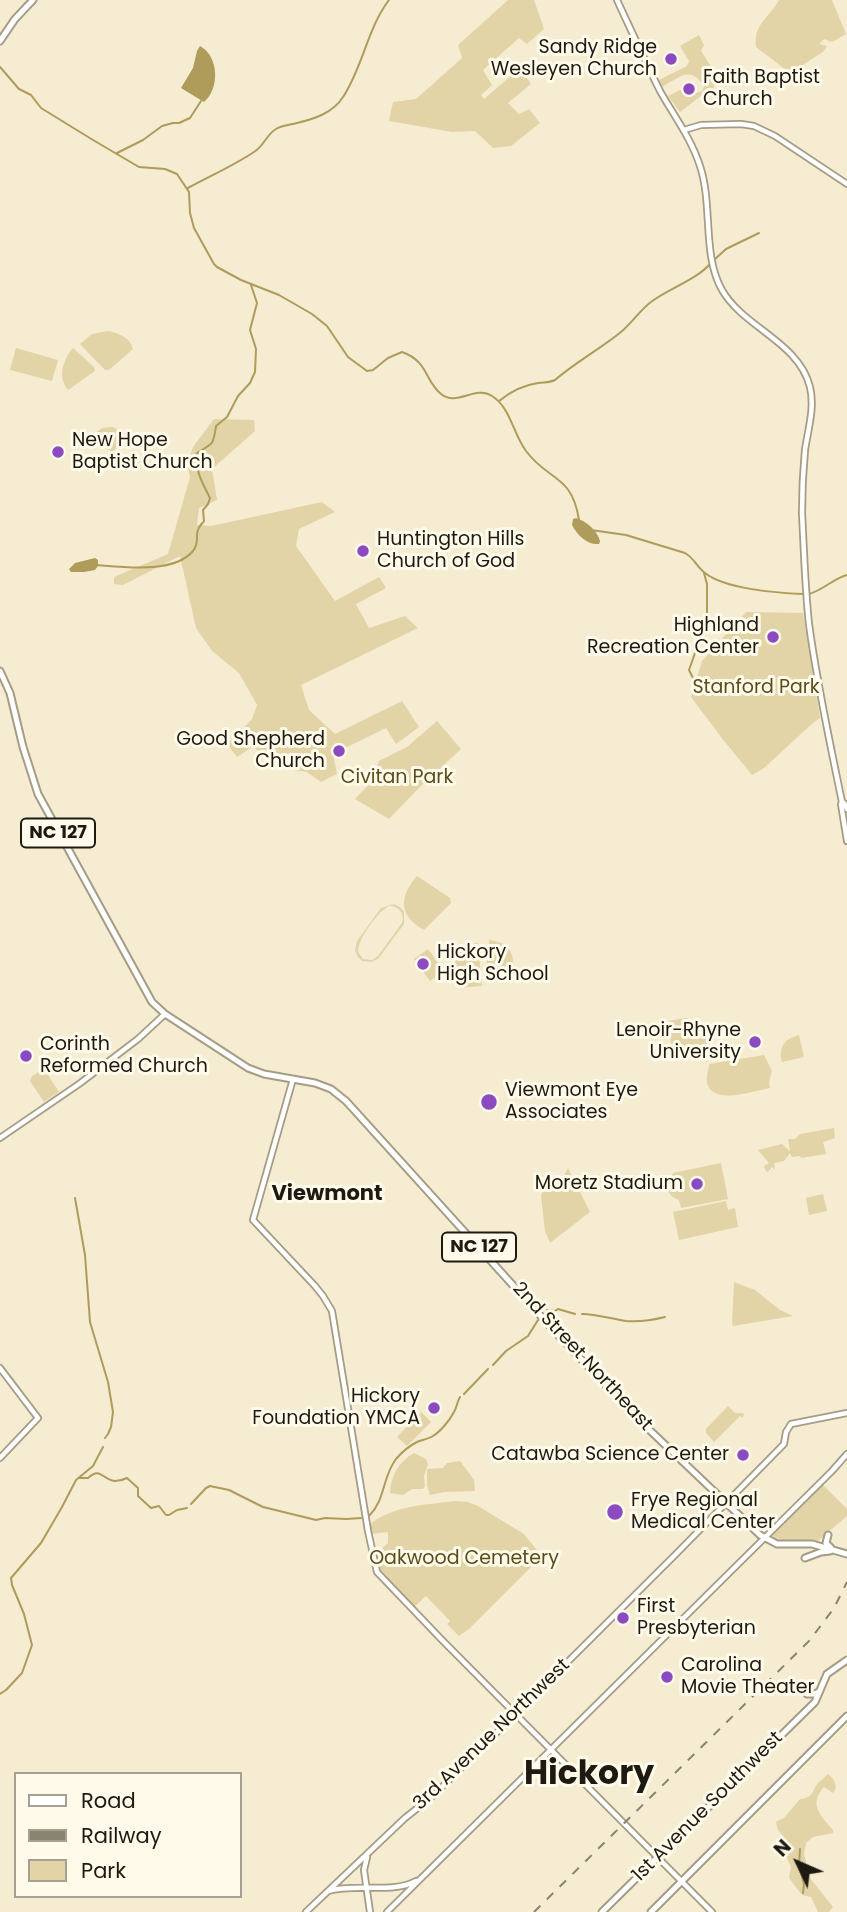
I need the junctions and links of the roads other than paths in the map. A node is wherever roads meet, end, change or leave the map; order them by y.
1 (33, 0) edge
2 (617, 0) edge
3 (0, 41) edge
4 (684, 130) junction
5 (847, 184) edge
6 (0, 671) edge
7 (842, 802) junction
8 (847, 809) edge
9 (847, 841) edge
10 (165, 1014) junction
11 (293, 1079) junction
12 (0, 1138) edge
13 (0, 1368) edge
14 (847, 1413) edge
15 (847, 1454) edge
16 (0, 1458) edge
17 (726, 1503) junction
18 (828, 1535) dead end
19 (764, 1539) junction
20 (837, 1551) junction
21 (847, 1554) edge
22 (805, 1558) dead end
23 (847, 1660) edge
24 (820, 1692) junction
25 (807, 1694) dead end
26 (516, 1713) junction
27 (847, 1716) edge
28 (551, 1748) junction
29 (371, 1850) junction
30 (657, 1857) junction
31 (419, 1879) junction
32 (682, 1881) junction
33 (366, 1887) junction
34 (328, 1891) junction
35 (306, 1912) edge
36 (370, 1912) edge
37 (387, 1912) edge
38 (601, 1912) edge
39 (651, 1912) edge
40 (712, 1912) edge

1 - 3 main road
2 - 4 main road
4 - 5 main road
4 - 7 main road
6 - 10 main road, NC 127
7 - 8 main road
7 - 9 main road
10 - 11 main road, 2nd Street Northeast / NC 127
10 - 12 main road
11 - 17 main road, 2nd Street Northeast / NC 127
11 - 26 main road
13 - 16 main road
14 - 17 main road, 3rd Avenue Northwest
15 - 19 main road
17 - 19 main road, 2nd Street Northeast / NC 127
17 - 26 main road, 3rd Avenue Northwest
18 - 20 main road
19 - 20 main road
19 - 28 main road
20 - 21 main road
20 - 22 main road
23 - 24 main road, 1st Avenue Southwest
24 - 25 main road
24 - 30 main road, 1st Avenue Southwest
26 - 28 main road
26 - 29 main road, 3rd Avenue Northwest
27 - 32 main road
28 - 30 main road
28 - 31 main road
29 - 33 main road
29 - 34 main road, 3rd Avenue Northwest
30 - 32 main road
30 - 38 main road, 1st Avenue Southwest
31 - 33 main road
31 - 37 main road
32 - 39 main road
32 - 40 main road
33 - 34 main road
33 - 36 main road
34 - 35 main road, 3rd Avenue Northwest

